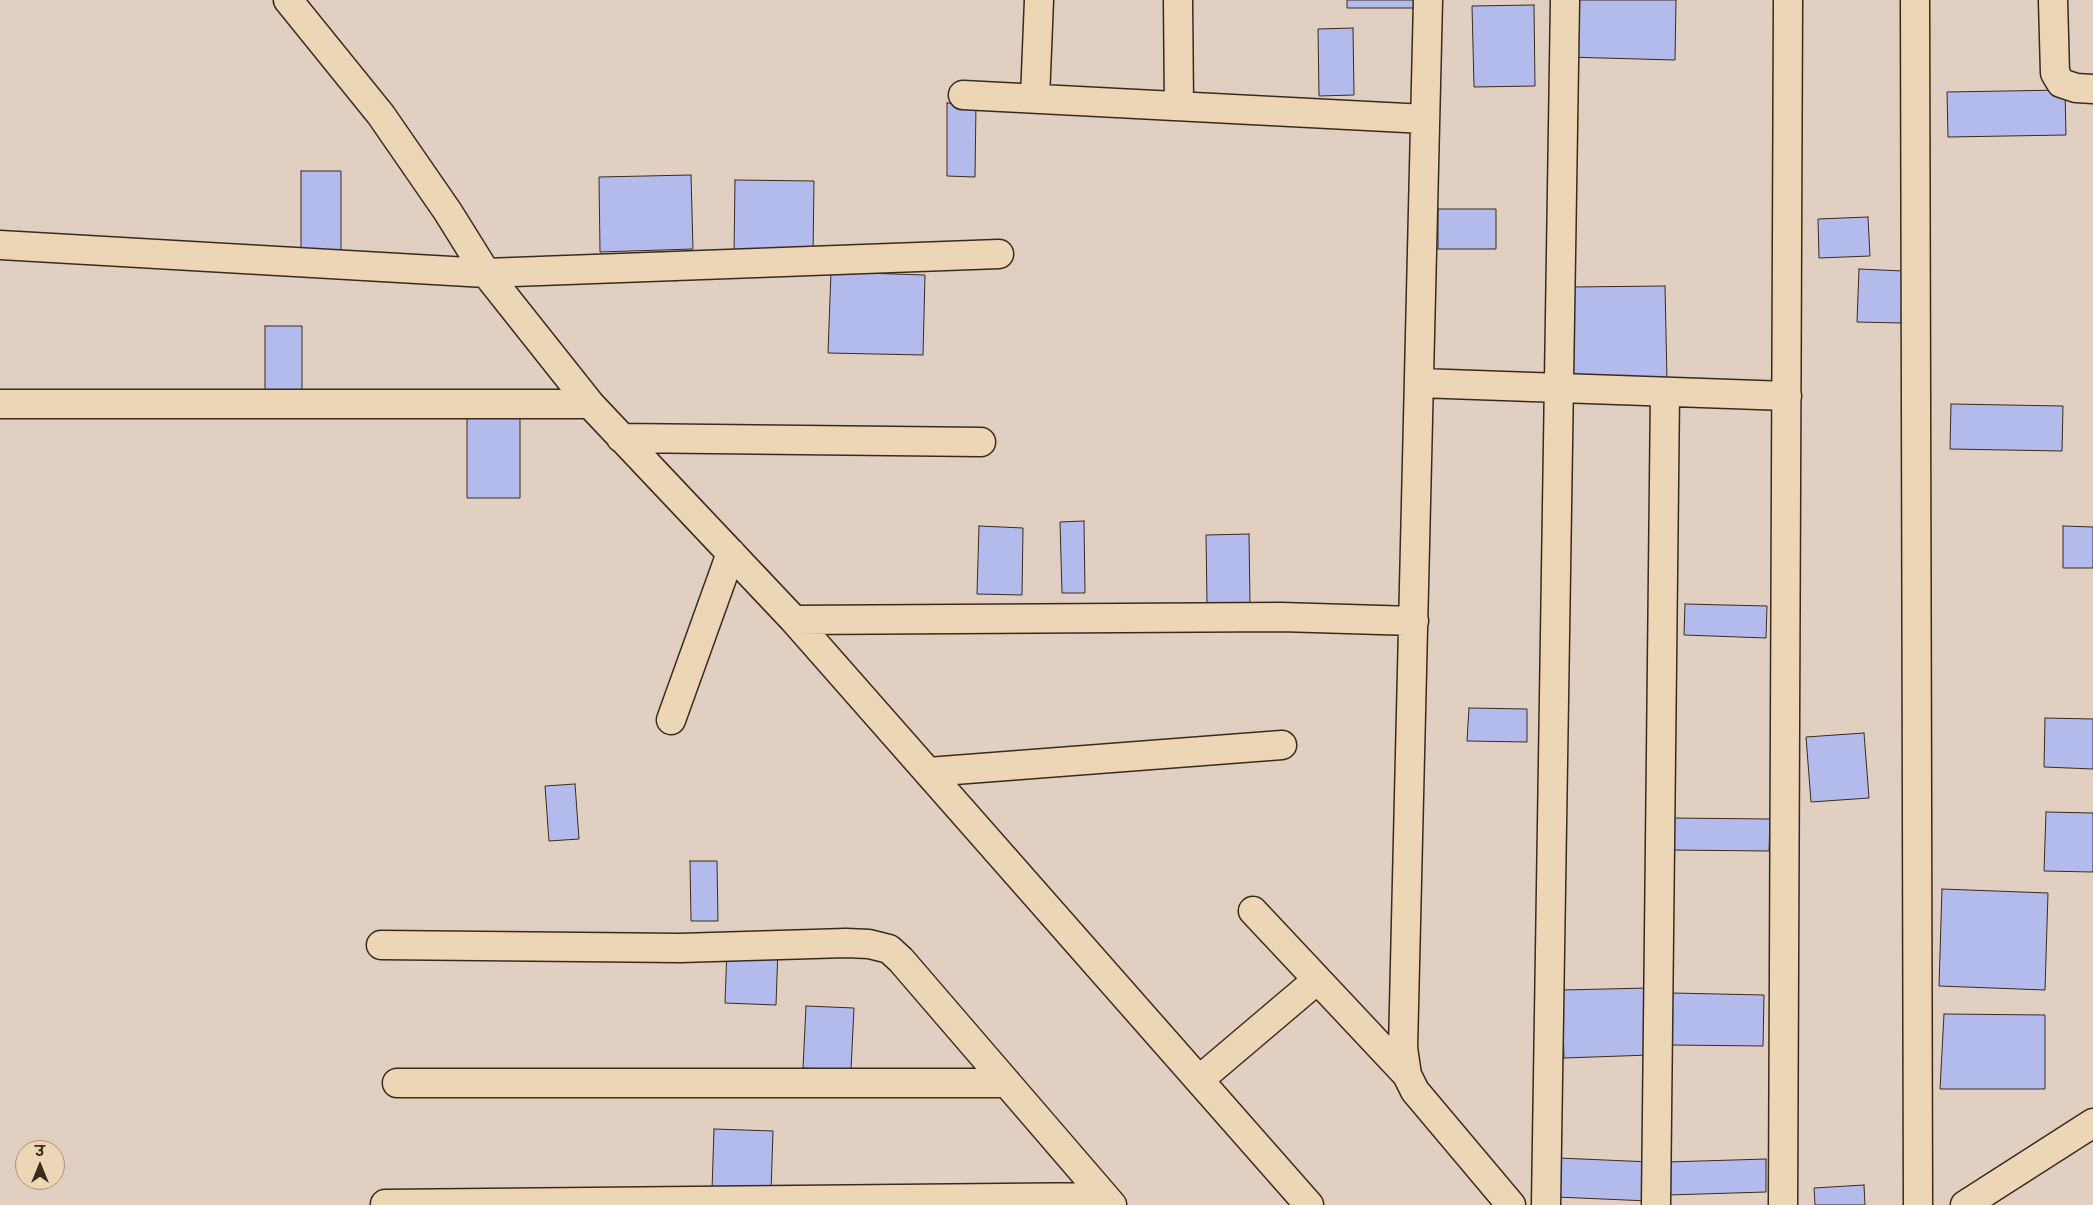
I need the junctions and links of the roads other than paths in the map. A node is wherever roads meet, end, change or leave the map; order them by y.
1 (288, 0) edge
2 (1039, 0) edge
3 (1178, 0) edge
4 (1428, 0) edge
5 (1565, 0) edge
6 (1788, 0) edge
7 (1915, 0) edge
8 (2053, 0) edge
9 (2093, 88) edge
10 (963, 95) dead end
11 (1036, 98) junction
12 (1178, 105) junction
13 (1425, 118) junction
14 (0, 245) edge
15 (999, 254) dead end
16 (486, 273) junction
17 (1419, 383) junction
18 (1558, 389) junction
19 (1665, 392) junction
20 (1787, 396) junction
21 (0, 404) edge
22 (590, 404) junction
23 (621, 438) junction
24 (981, 442) dead end
25 (731, 553) junction
26 (794, 620) junction
27 (1414, 621) junction
28 (671, 720) dead end
29 (1282, 745) dead end
30 (928, 772) junction
31 (1252, 911) dead end
32 (381, 945) dead end
33 (1317, 980) junction
34 (1407, 1075) junction
35 (1199, 1080) junction
36 (397, 1083) dead end
37 (1007, 1083) junction
38 (2093, 1123) edge
39 (1108, 1201) edge
40 (385, 1204) dead end
41 (1309, 1205) edge
42 (1510, 1205) edge
43 (1546, 1205) edge
44 (1656, 1205) edge
45 (1783, 1205) edge
46 (1918, 1205) edge
47 (1965, 1205) edge

1 - 16 street
2 - 11 street
3 - 12 street
4 - 13 street
5 - 18 street
6 - 20 street
7 - 46 street
8 - 9 street
10 - 11 street
11 - 12 street
12 - 13 street
13 - 17 street
14 - 16 street
15 - 16 street
16 - 22 street
17 - 18 street
17 - 27 street
18 - 19 street
18 - 43 street
19 - 20 street
19 - 44 street
20 - 45 street
21 - 22 street
22 - 23 street
23 - 24 street
23 - 25 street
25 - 26 street
25 - 28 street
26 - 27 street
26 - 30 street
27 - 34 street
29 - 30 street
30 - 35 street
31 - 33 street
32 - 37 street
33 - 34 street
33 - 35 street
34 - 42 street
35 - 41 street
36 - 37 street
37 - 39 street
38 - 47 street
39 - 40 street

